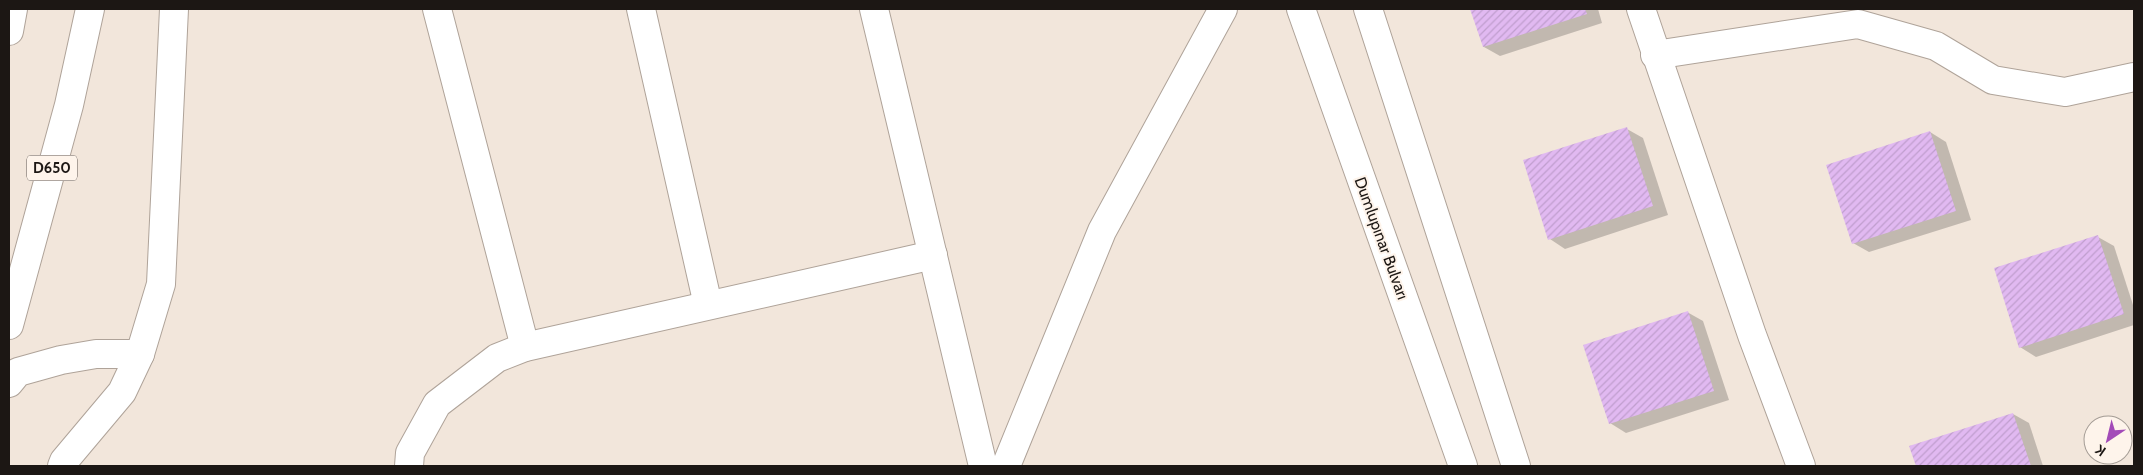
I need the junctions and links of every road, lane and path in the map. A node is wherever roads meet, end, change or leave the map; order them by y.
1 (14, 9) edge
2 (90, 9) edge
3 (174, 9) edge
4 (437, 9) edge
5 (641, 9) edge
6 (874, 9) edge
7 (1223, 9) edge
8 (1301, 9) edge
9 (1368, 9) edge
10 (1641, 9) edge
11 (9, 31) edge
12 (1656, 55) junction
13 (2134, 77) edge
14 (933, 255) junction
15 (708, 305) junction
16 (9, 325) edge
17 (525, 347) junction
18 (140, 354) junction
19 (9, 383) edge
20 (62, 466) edge
21 (409, 466) edge
22 (983, 466) edge
23 (1006, 466) edge
24 (1463, 466) edge
25 (1516, 466) edge
26 (1801, 466) edge

1 - 11 main road
2 - 16 main road, D650
3 - 18 main road
4 - 17 main road
5 - 15 main road
6 - 14 main road
7 - 23 main road
8 - 24 main road, Dumlupınar Bulvarı
9 - 25 main road
10 - 12 main road
12 - 13 main road
12 - 26 main road
14 - 15 main road
14 - 22 main road
15 - 17 main road
17 - 21 main road
18 - 19 main road
18 - 20 main road

